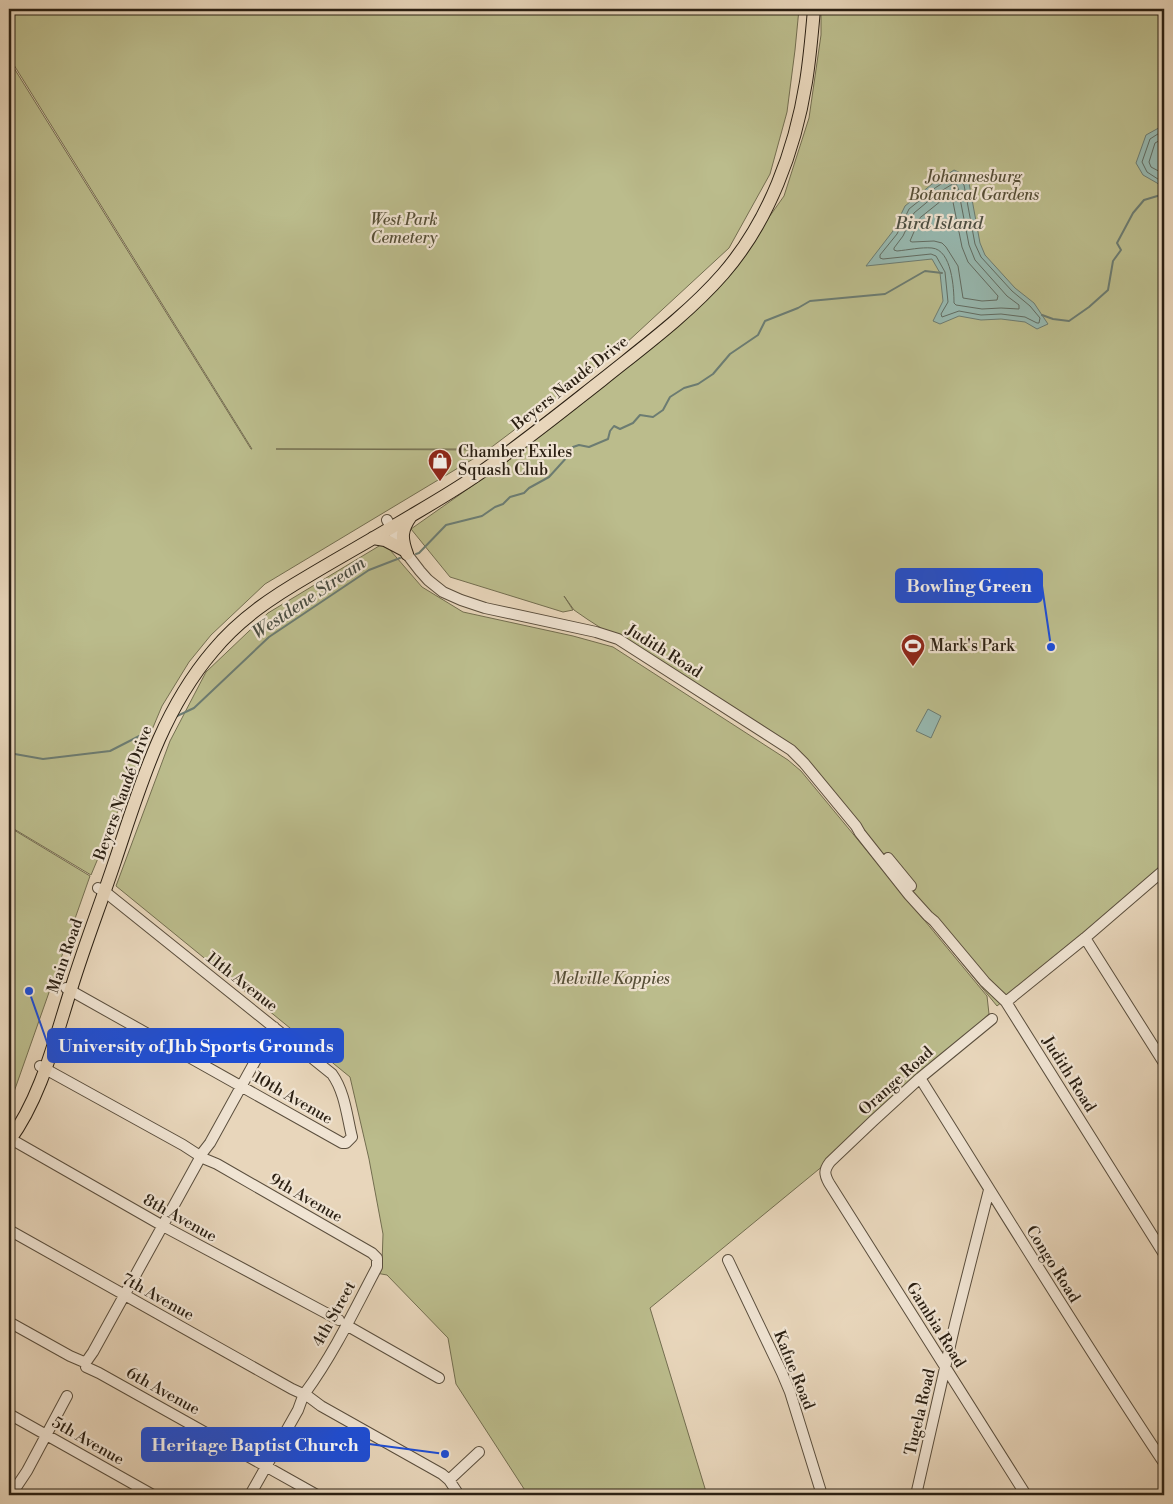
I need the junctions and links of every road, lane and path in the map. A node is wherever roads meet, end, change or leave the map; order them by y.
1 (807, 9) edge
2 (814, 9) edge
3 (411, 516) junction
4 (389, 524) junction
5 (373, 538) junction
6 (405, 552) junction
7 (1164, 870) edge
8 (101, 890) junction
9 (1085, 938) junction
10 (68, 989) junction
11 (1006, 1002) junction
12 (992, 1019) dead end
13 (274, 1026) junction
14 (1164, 1063) edge
15 (43, 1067) junction
16 (920, 1078) junction
17 (242, 1086) junction
18 (9, 1138) edge
19 (348, 1142) joint
20 (203, 1156) junction
21 (825, 1170) joint
22 (989, 1190) junction
23 (163, 1226) junction
24 (9, 1230) edge
25 (1164, 1254) edge
26 (378, 1260) joint
27 (728, 1260) dead end
28 (124, 1296) junction
29 (9, 1322) edge
30 (342, 1322) junction
31 (86, 1364) junction
32 (945, 1367) junction
33 (439, 1378) dead end
34 (67, 1396) dead end
35 (305, 1397) junction
36 (9, 1414) edge
37 (47, 1435) junction
38 (479, 1452) dead end
39 (1164, 1463) edge
40 (266, 1466) junction
41 (449, 1480) junction
42 (13, 1493) edge
43 (153, 1495) edge
44 (250, 1495) edge
45 (317, 1495) edge
46 (458, 1495) edge
47 (822, 1495) edge
48 (916, 1495) edge
49 (1026, 1495) edge

1 - 4 main road, Beyers Naudé Drive
2 - 3 main road, Beyers Naudé Drive
3 - 4 main road, Beyers Naudé Drive
3 - 6 main road
4 - 5 main road, Beyers Naudé Drive
4 - 6 street, Judith Road
4 - 8 main road, Beyers Naudé Drive
5 - 6 main road
5 - 8 main road, Beyers Naudé Drive
6 - 11 street, Judith Road
7 - 9 street
8 - 10 main road, Main Road
8 - 13 street, 11th Avenue
9 - 11 street
9 - 14 street
10 - 15 main road, Main Road
10 - 17 street, 10th Avenue
11 - 25 street, Judith Road
12 - 16 street, Orange Road
13 - 17 street
13 - 19 street, 11th Avenue
15 - 18 main road, Main Road
15 - 20 street, 9th Avenue
16 - 21 street, Orange Road
16 - 22 street, Congo Road
17 - 19 street, 10th Avenue
17 - 20 street
18 - 23 street, 8th Avenue
20 - 23 street
20 - 26 street, 9th Avenue
21 - 32 street, Gambia Road
22 - 32 street, Tugela Road
22 - 39 street, Congo Road
23 - 28 street
23 - 30 street, 8th Avenue
24 - 28 street, 7th Avenue
26 - 30 street, 4th Street
27 - 47 street, Kafue Road
28 - 31 street
28 - 35 street, 7th Avenue
29 - 31 street, 6th Avenue
30 - 33 street, 8th Avenue
30 - 35 street, 4th Street
31 - 40 street, 6th Avenue
32 - 48 street, Tugela Road
32 - 49 street, Gambia Road
34 - 37 street
35 - 40 street, 4th Street
35 - 41 street, 7th Avenue
36 - 37 street, 5th Avenue
37 - 42 street
37 - 43 street, 5th Avenue
38 - 41 street
40 - 44 street, 4th Street
40 - 45 street, 6th Avenue
41 - 46 street, 7th Avenue

